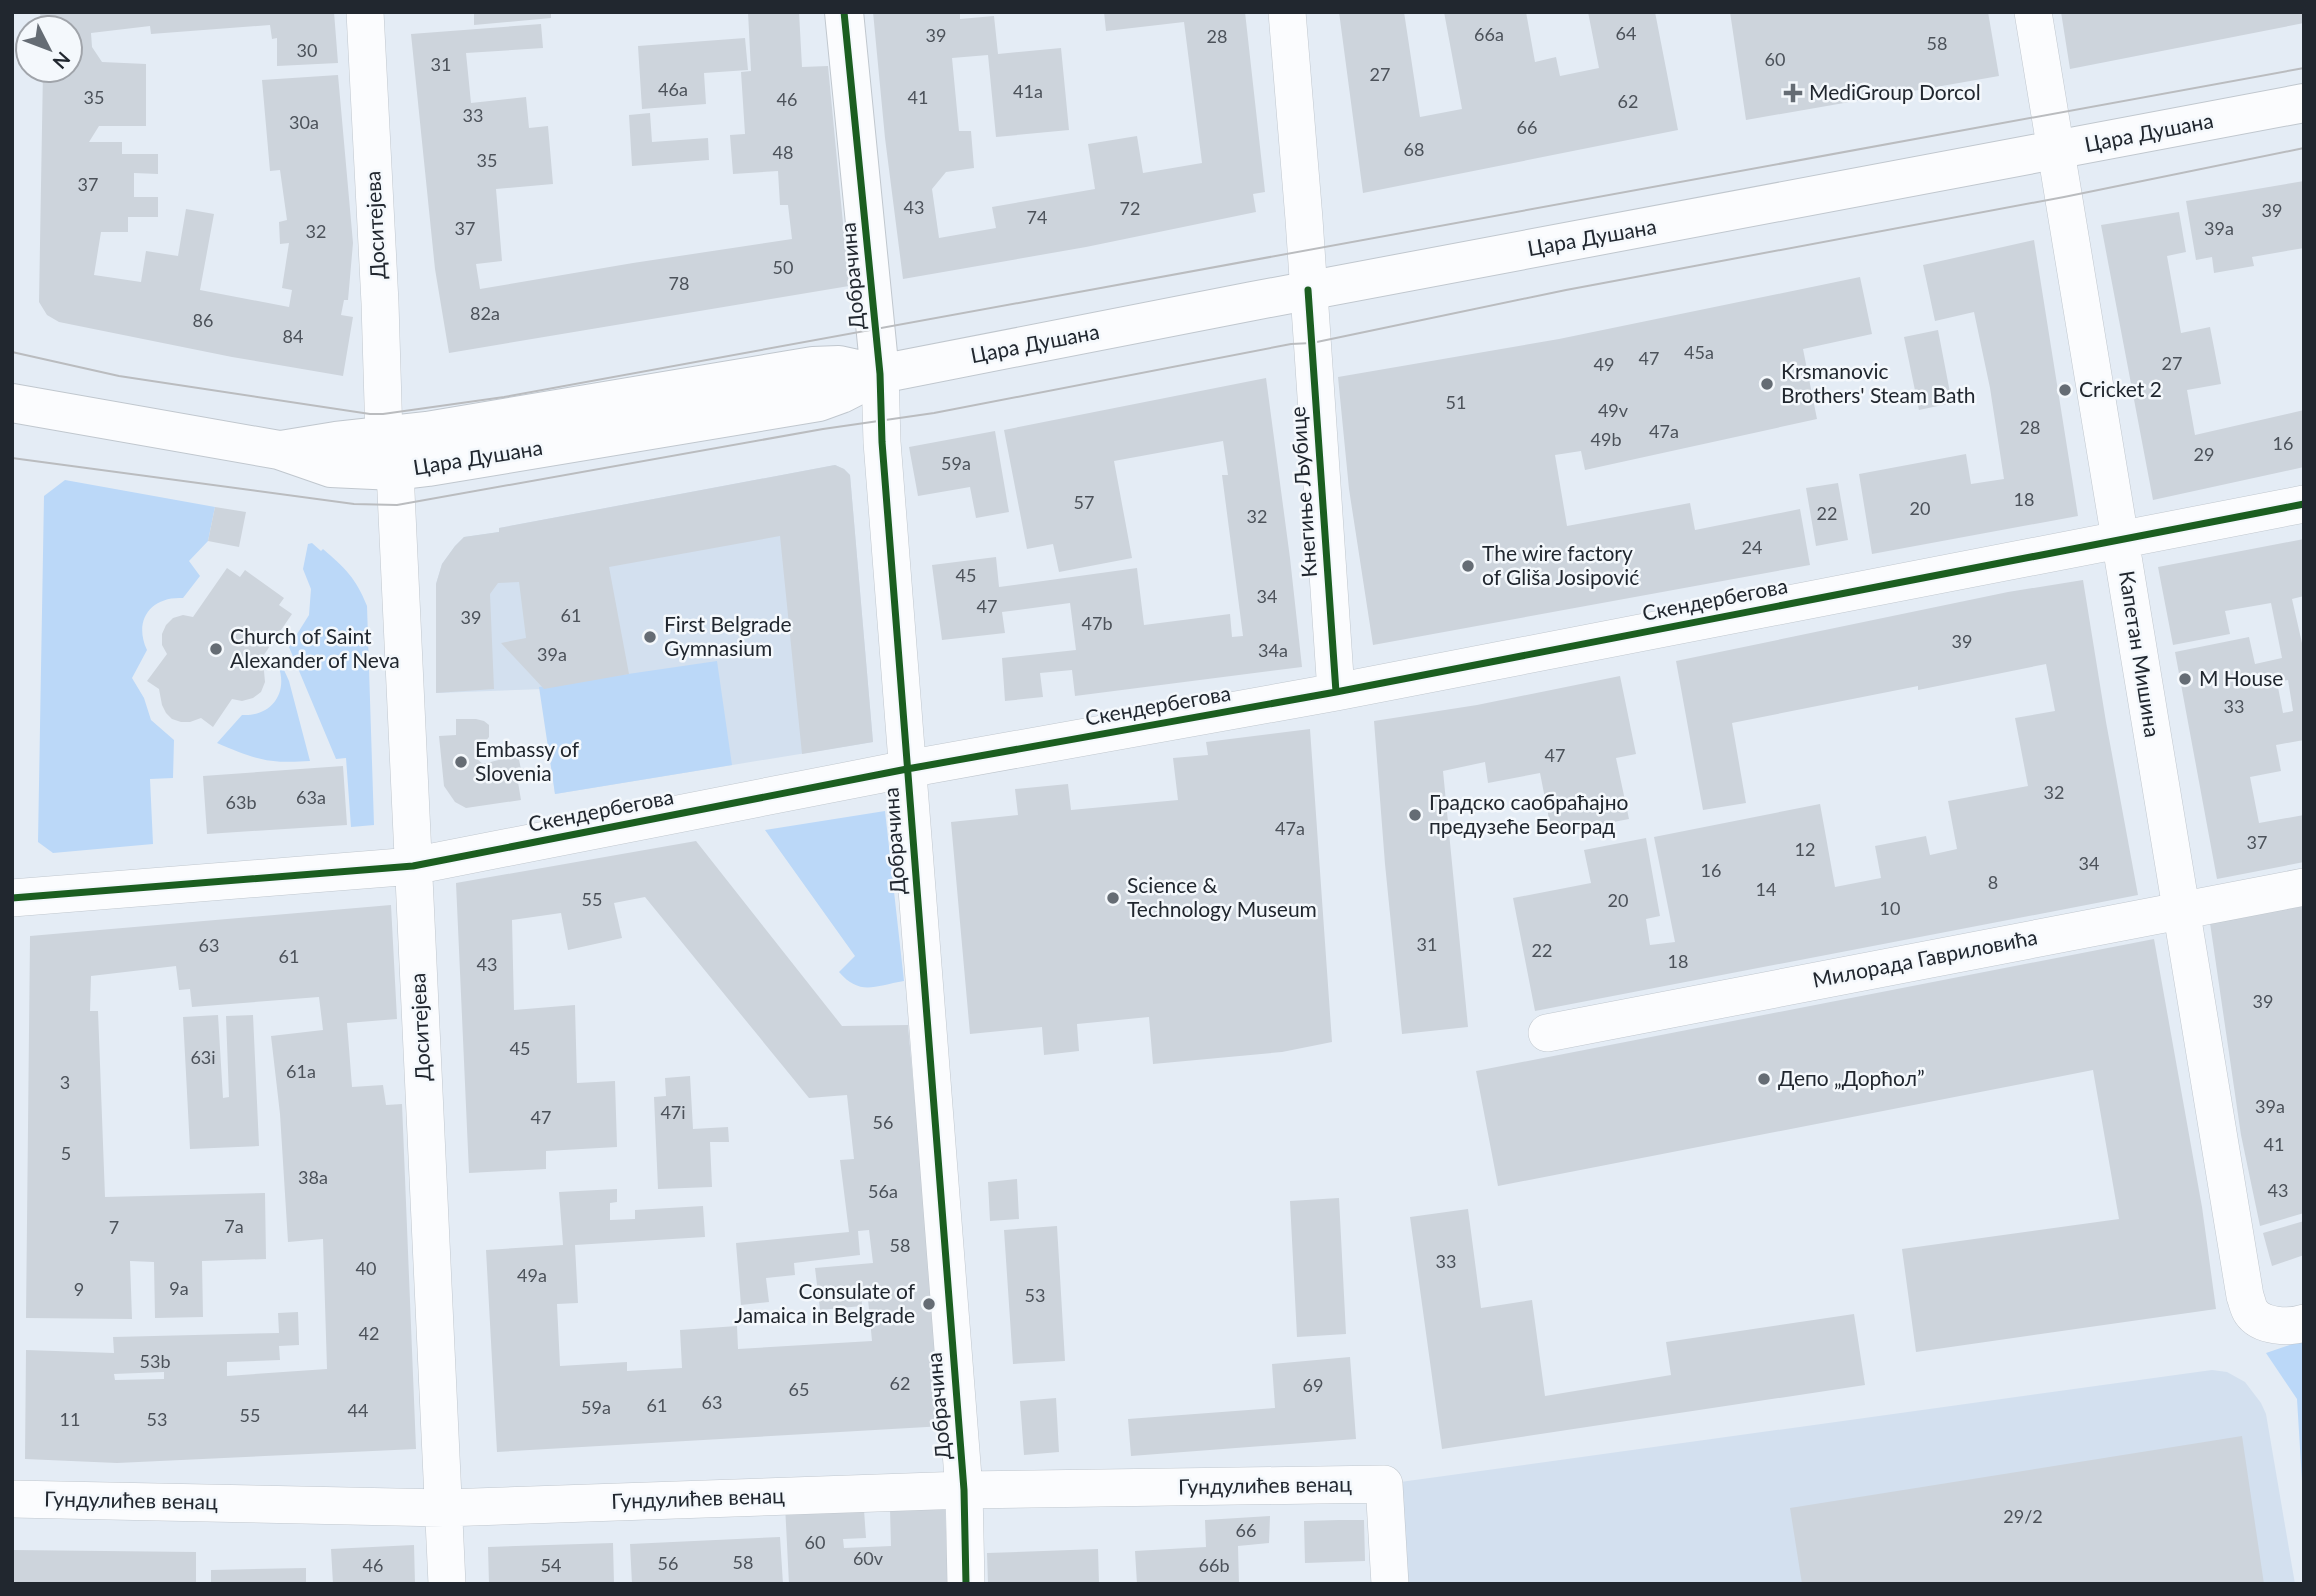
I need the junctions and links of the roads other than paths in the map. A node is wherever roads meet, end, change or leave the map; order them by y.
1 (365, 12) edge
2 (845, 12) edge
3 (1287, 12) edge
4 (2032, 12) edge
5 (2304, 103) edge
6 (2056, 151) junction
7 (1308, 290) junction
8 (880, 374) junction
9 (12, 403) edge
10 (389, 454) junction
11 (2304, 504) edge
12 (2120, 540) junction
13 (1336, 692) junction
14 (907, 769) junction
15 (413, 866) junction
16 (2304, 887) edge
17 (12, 898) edge
18 (2181, 909) junction
19 (1547, 1033) dead end
20 (2304, 1323) edge
21 (964, 1490) junction
22 (12, 1499) edge
23 (444, 1508) junction
24 (447, 1584) edge
25 (966, 1584) edge
26 (1390, 1584) edge

1 - 10 street, Доситејева
2 - 8 main road, Добрачина
3 - 7 street, Кнегиње Љубице
4 - 6 street, Капетан Мишина
5 - 6 main road, Цара Душана
6 - 7 main road, Цара Душана
6 - 12 street, Капетан Мишина
7 - 8 main road, Цара Душана
7 - 13 street, Кнегиње Љубице
8 - 10 main road, Цара Душана
8 - 14 street, Добрачина
9 - 10 main road, Цара Душана
10 - 15 street, Доситејева
11 - 12 street, Скендербегова
12 - 13 street, Скендербегова
12 - 18 street, Капетан Мишина
13 - 14 street, Скендербегова
14 - 15 street, Скендербегова
14 - 21 street, Добрачина
15 - 17 street, Скендербегова
15 - 23 street, Доситејева
16 - 18 street, Милорада Гавриловића
18 - 19 street, Милорада Гавриловића
18 - 20 street, Капетан Мишина
21 - 23 street, Гундулићев венац
21 - 25 street, Добрачина
21 - 26 street, Гундулићев венац
22 - 23 street, Гундулићев венац
23 - 24 street, Доситејева

